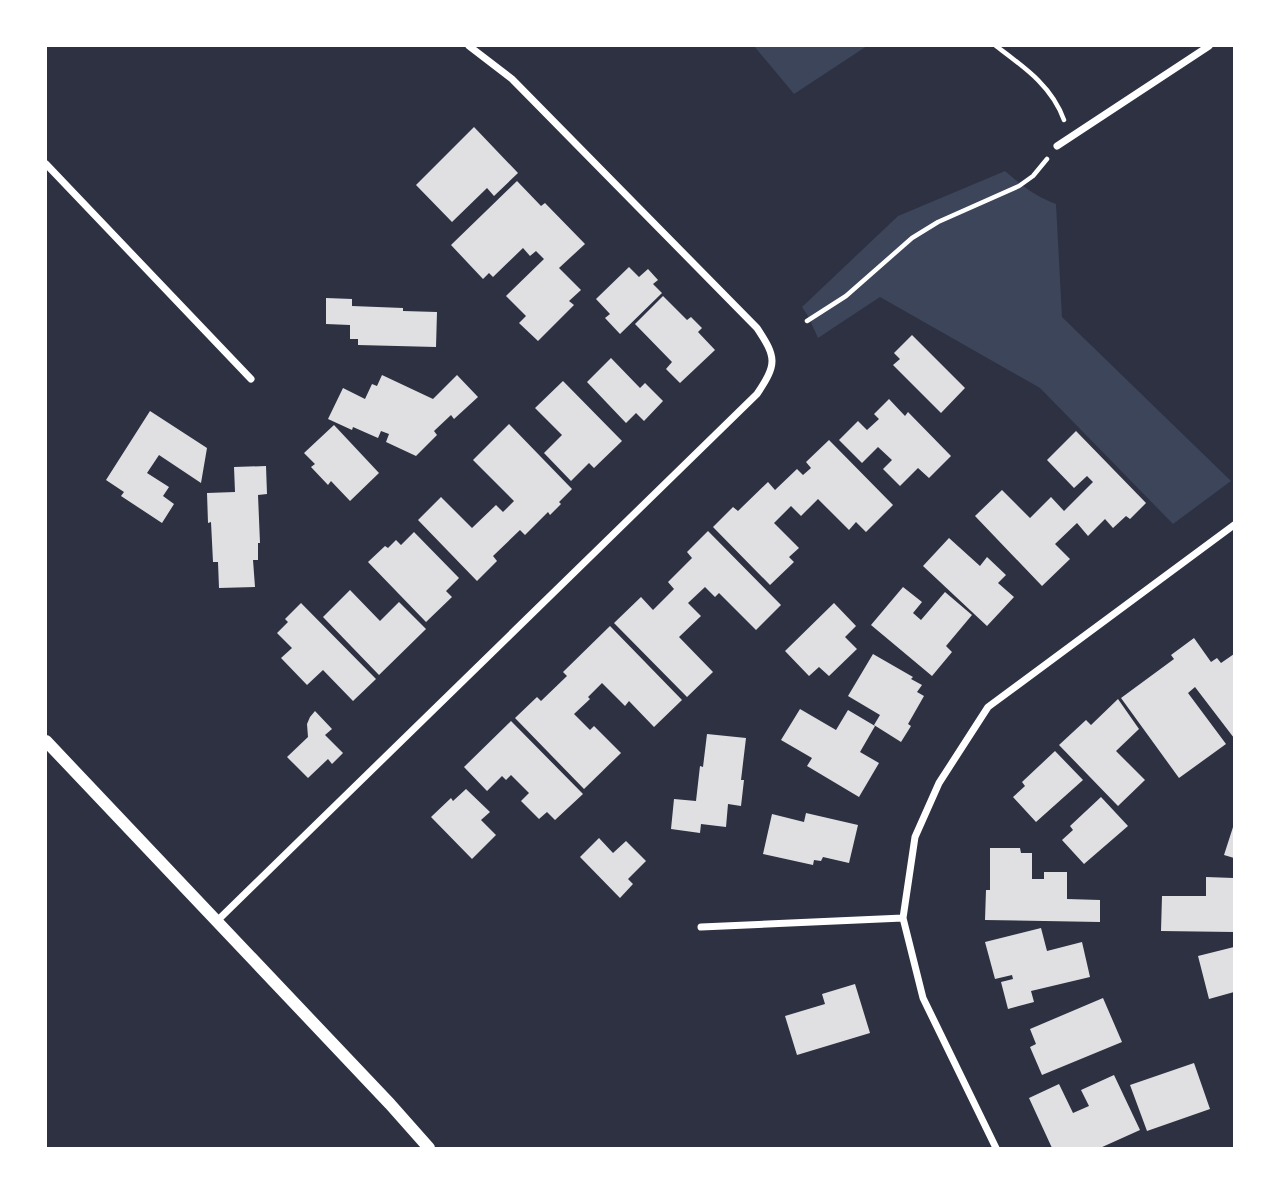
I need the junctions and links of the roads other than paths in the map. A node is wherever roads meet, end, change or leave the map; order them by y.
1 (469, 46) edge
2 (1209, 46) edge
3 (1057, 146) road end
4 (46, 164) edge
5 (250, 379) dead end
6 (1234, 525) edge
7 (46, 741) edge
8 (903, 918) junction
9 (217, 921) junction
10 (701, 927) dead end
11 (429, 1149) edge
12 (996, 1149) edge

1 - 9 street
2 - 3 street
4 - 5 street
6 - 8 street
7 - 9 street
8 - 10 street
8 - 12 street
9 - 11 street

